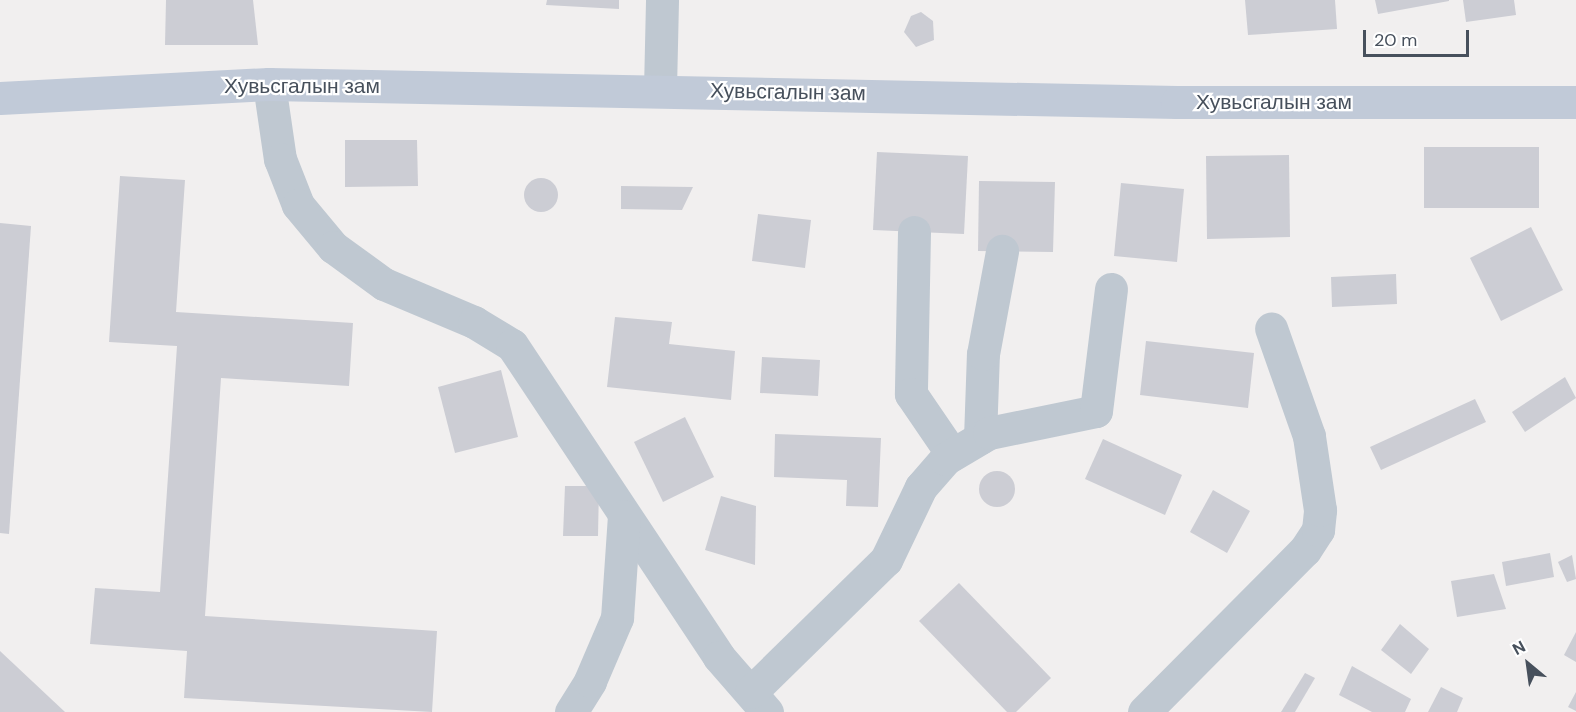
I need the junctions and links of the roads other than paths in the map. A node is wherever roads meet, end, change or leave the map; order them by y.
1 (662, 0) edge
2 (269, 84) junction
3 (660, 89) junction
4 (0, 98) edge
5 (1576, 102) edge
6 (914, 232) dead end
7 (1002, 251) dead end
8 (1111, 289) dead end
9 (1271, 328) dead end
10 (966, 446) junction
11 (624, 516) junction
12 (759, 702) edge
13 (571, 712) edge
14 (1144, 712) edge

1 - 3 street
2 - 3 main road, Хувьсгалын зам
2 - 4 main road, Хувьсгалын зам
2 - 11 street
3 - 5 main road, Хувьсгалын зам
6 - 10 street
7 - 10 street
8 - 10 street
9 - 14 street
10 - 12 street
11 - 12 street
11 - 13 street

